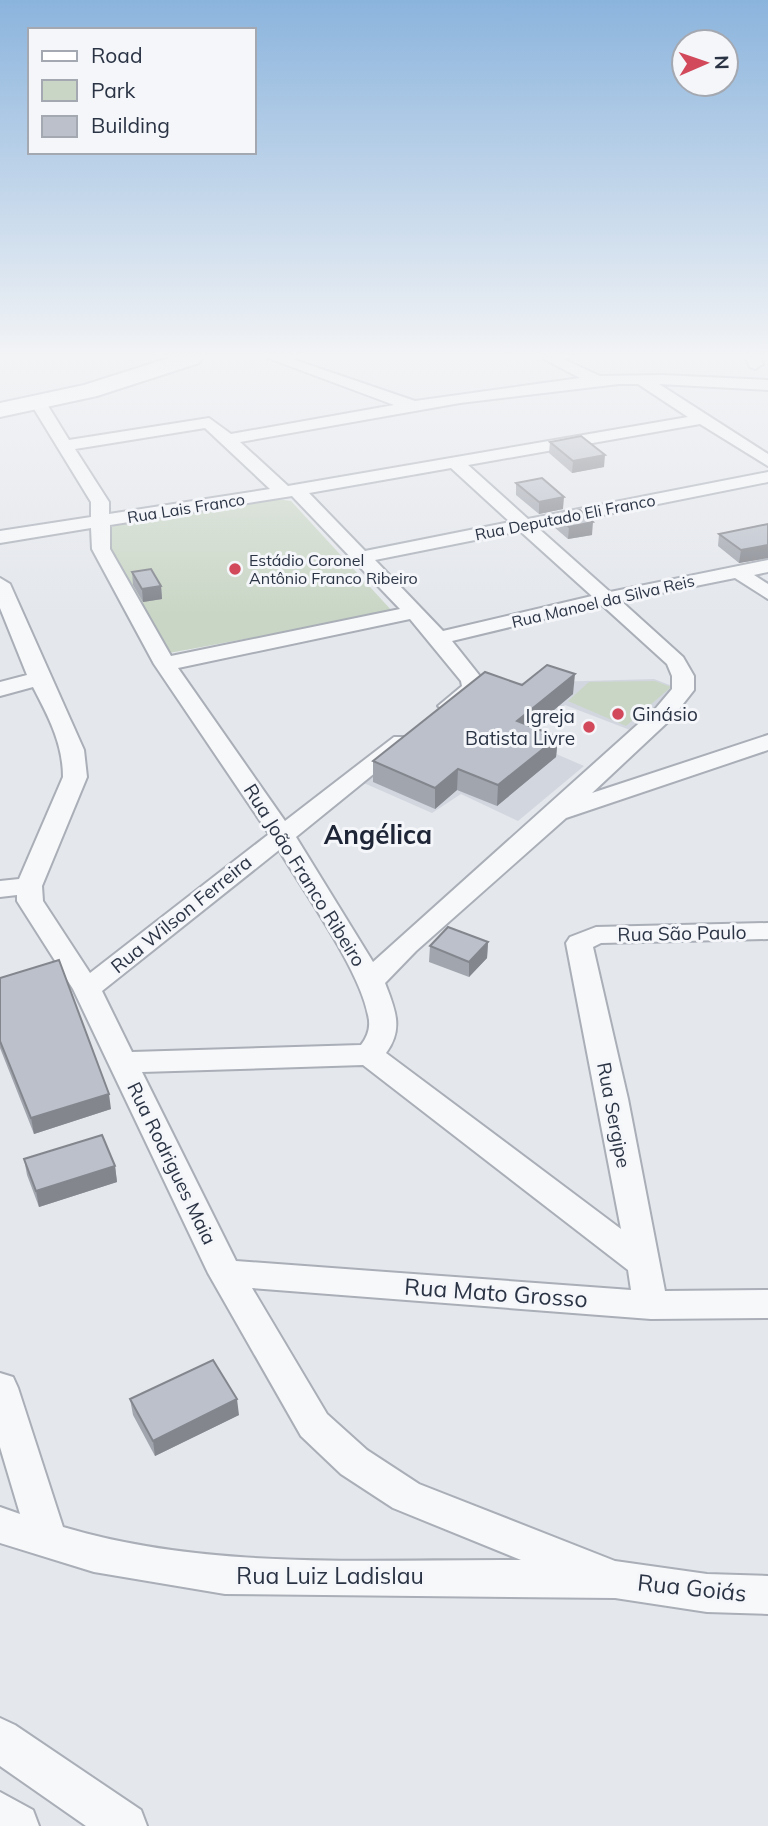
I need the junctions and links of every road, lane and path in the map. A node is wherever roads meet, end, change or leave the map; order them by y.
1 (78, 443) edge
2 (235, 443) edge
3 (563, 443) edge
4 (740, 443) edge
5 (67, 445) joint
6 (768, 461) edge
7 (454, 462) junction
8 (768, 477) edge
9 (290, 491) junction
10 (101, 522) junction
11 (527, 525) junction
12 (0, 537) edge
13 (362, 556) junction
14 (768, 565) edge
15 (738, 572) junction
16 (0, 584) edge
17 (768, 593) edge
18 (608, 598) junction
19 (412, 612) junction
20 (439, 638) junction
21 (165, 664) junction
22 (39, 678) junction
23 (0, 689) edge
24 (768, 742) edge
25 (557, 813) junction
26 (282, 834) junction
27 (29, 886) junction
28 (0, 889) edge
29 (768, 931) edge
30 (596, 935) joint
31 (406, 945) junction
32 (353, 946) junction
33 (371, 981) junction
34 (86, 989) junction
35 (369, 1055) junction
36 (123, 1062) junction
37 (641, 1262) junction
38 (225, 1273) junction
39 (768, 1304) edge
40 (651, 1305) junction
41 (0, 1388) edge
42 (0, 1525) edge
43 (48, 1540) junction
44 (615, 1579) junction
45 (768, 1595) edge
46 (0, 1740) edge
47 (0, 1814) edge
48 (17, 1826) edge
49 (125, 1826) edge

1 - 5 street
2 - 9 street
3 - 7 street, Rua Lais Franco
4 - 6 street
5 - 10 street, Rua João Franco Ribeiro
7 - 9 street, Rua Lais Franco
7 - 11 street
8 - 11 street, Rua Deputado Eli Franco
9 - 10 street, Rua Lais Franco
9 - 13 street
10 - 12 street, Rua Lais Franco
10 - 21 street, Rua João Franco Ribeiro
11 - 13 street, Rua Deputado Eli Franco
11 - 18 street
13 - 19 street
14 - 15 street, Rua Manoel da Silva Reis
15 - 17 street
15 - 18 street, Rua Manoel da Silva Reis
16 - 22 street
18 - 20 street, Rua Manoel da Silva Reis
18 - 25 street
19 - 20 street
19 - 21 street
20 - 26 street, Rua Wilson Ferreira
21 - 26 street, Rua João Franco Ribeiro
22 - 23 street
22 - 27 street
24 - 25 street
25 - 31 street
26 - 32 street, Rua João Franco Ribeiro
26 - 34 street, Rua Wilson Ferreira
27 - 28 street
27 - 34 street, Rua Rodrigues Maia
29 - 30 street, Rua São Paulo
30 - 37 street, Rua Sergipe
31 - 32 street
31 - 33 street
32 - 33 street, Rua João Franco Ribeiro
33 - 35 street, Rua João Franco Ribeiro
34 - 36 street, Rua Rodrigues Maia
35 - 36 street
35 - 37 street
36 - 38 street, Rua Rodrigues Maia
37 - 40 street, Rua Sergipe
38 - 40 street, Rua Mato Grosso
38 - 44 street, Rua Rodrigues Maia
39 - 40 street, Rua Mato Grosso
41 - 43 street
42 - 43 street, Rua Luiz Ladislau
43 - 44 street, Rua Luiz Ladislau
44 - 45 street, Rua Goiás
46 - 49 street
47 - 48 street

